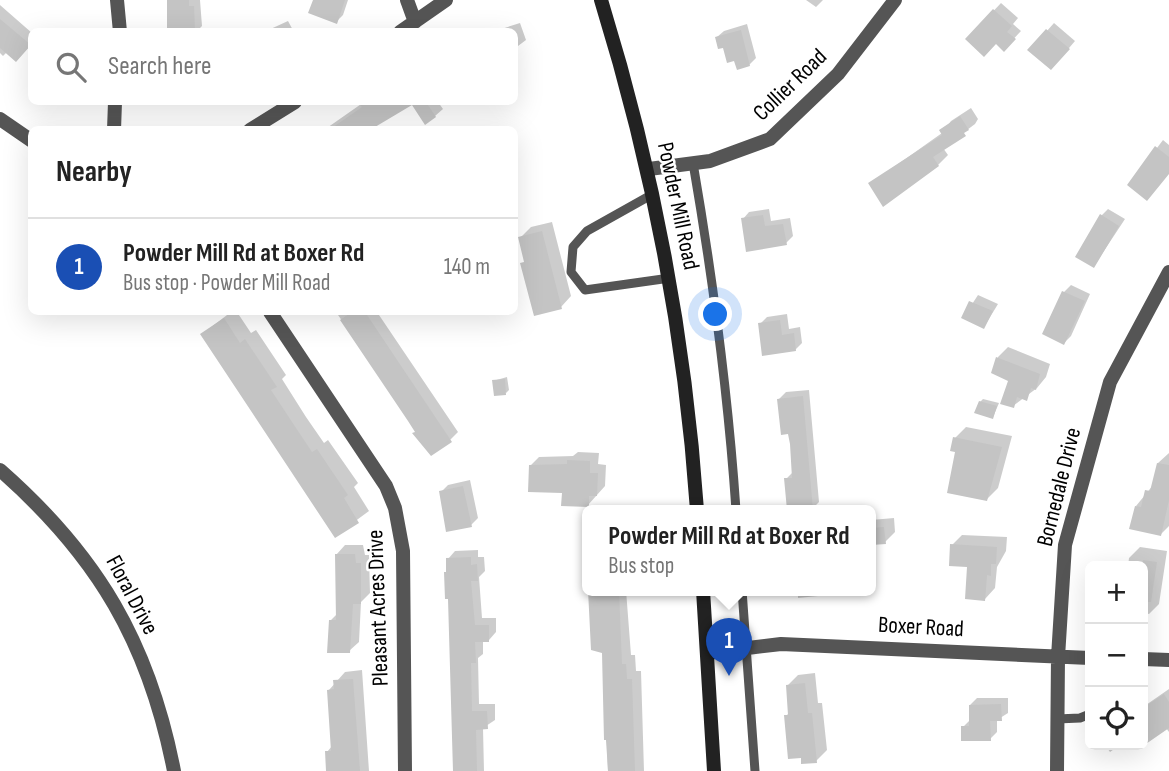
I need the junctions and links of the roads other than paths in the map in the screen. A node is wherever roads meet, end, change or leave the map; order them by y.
1 (117, 0) edge
2 (407, 0) edge
3 (446, 0) edge
4 (601, 0) edge
5 (895, 0) edge
6 (415, 22) junction
7 (120, 28) edge
8 (406, 28) edge
9 (116, 105) edge
10 (290, 105) edge
11 (0, 119) edge
12 (114, 126) edge
13 (256, 126) edge
14 (28, 138) edge
15 (693, 163) junction
16 (649, 169) junction
17 (653, 194) junction
18 (1169, 272) edge
19 (670, 278) junction
20 (272, 315) edge
21 (0, 470) edge
22 (697, 505) edge
23 (736, 505) edge
24 (703, 596) edge
25 (743, 596) edge
26 (747, 646) junction
27 (707, 653) junction
28 (1058, 657) junction
29 (1085, 658) edge
30 (1148, 660) edge
31 (1169, 660) edge
32 (1085, 716) edge
33 (1057, 719) junction
34 (174, 771) edge
35 (405, 771) edge
36 (714, 771) edge
37 (755, 771) edge
38 (1057, 771) edge

1 - 7 street
2 - 6 street
3 - 6 street
4 - 16 main road, Powder Mill Road
5 - 15 street, Collier Road
6 - 8 street
9 - 12 street
10 - 13 street
11 - 14 street
15 - 16 street, Collier Road
15 - 23 lane
16 - 17 main road, Powder Mill Road
17 - 19 main road, Powder Mill Road
17 - 19 lane
18 - 28 street, Bornedale Drive
19 - 22 main road, Powder Mill Road
20 - 35 street, Pleasant Acres Drive
21 - 34 street, Floral Drive
24 - 27 main road
25 - 26 lane
26 - 27 street, Boxer Road
26 - 28 street, Boxer Road
26 - 37 lane
27 - 36 main road
28 - 29 street, Boxer Road
28 - 33 street, Bornedale Drive
30 - 31 street
32 - 33 lane
33 - 38 street, Bornedale Drive

